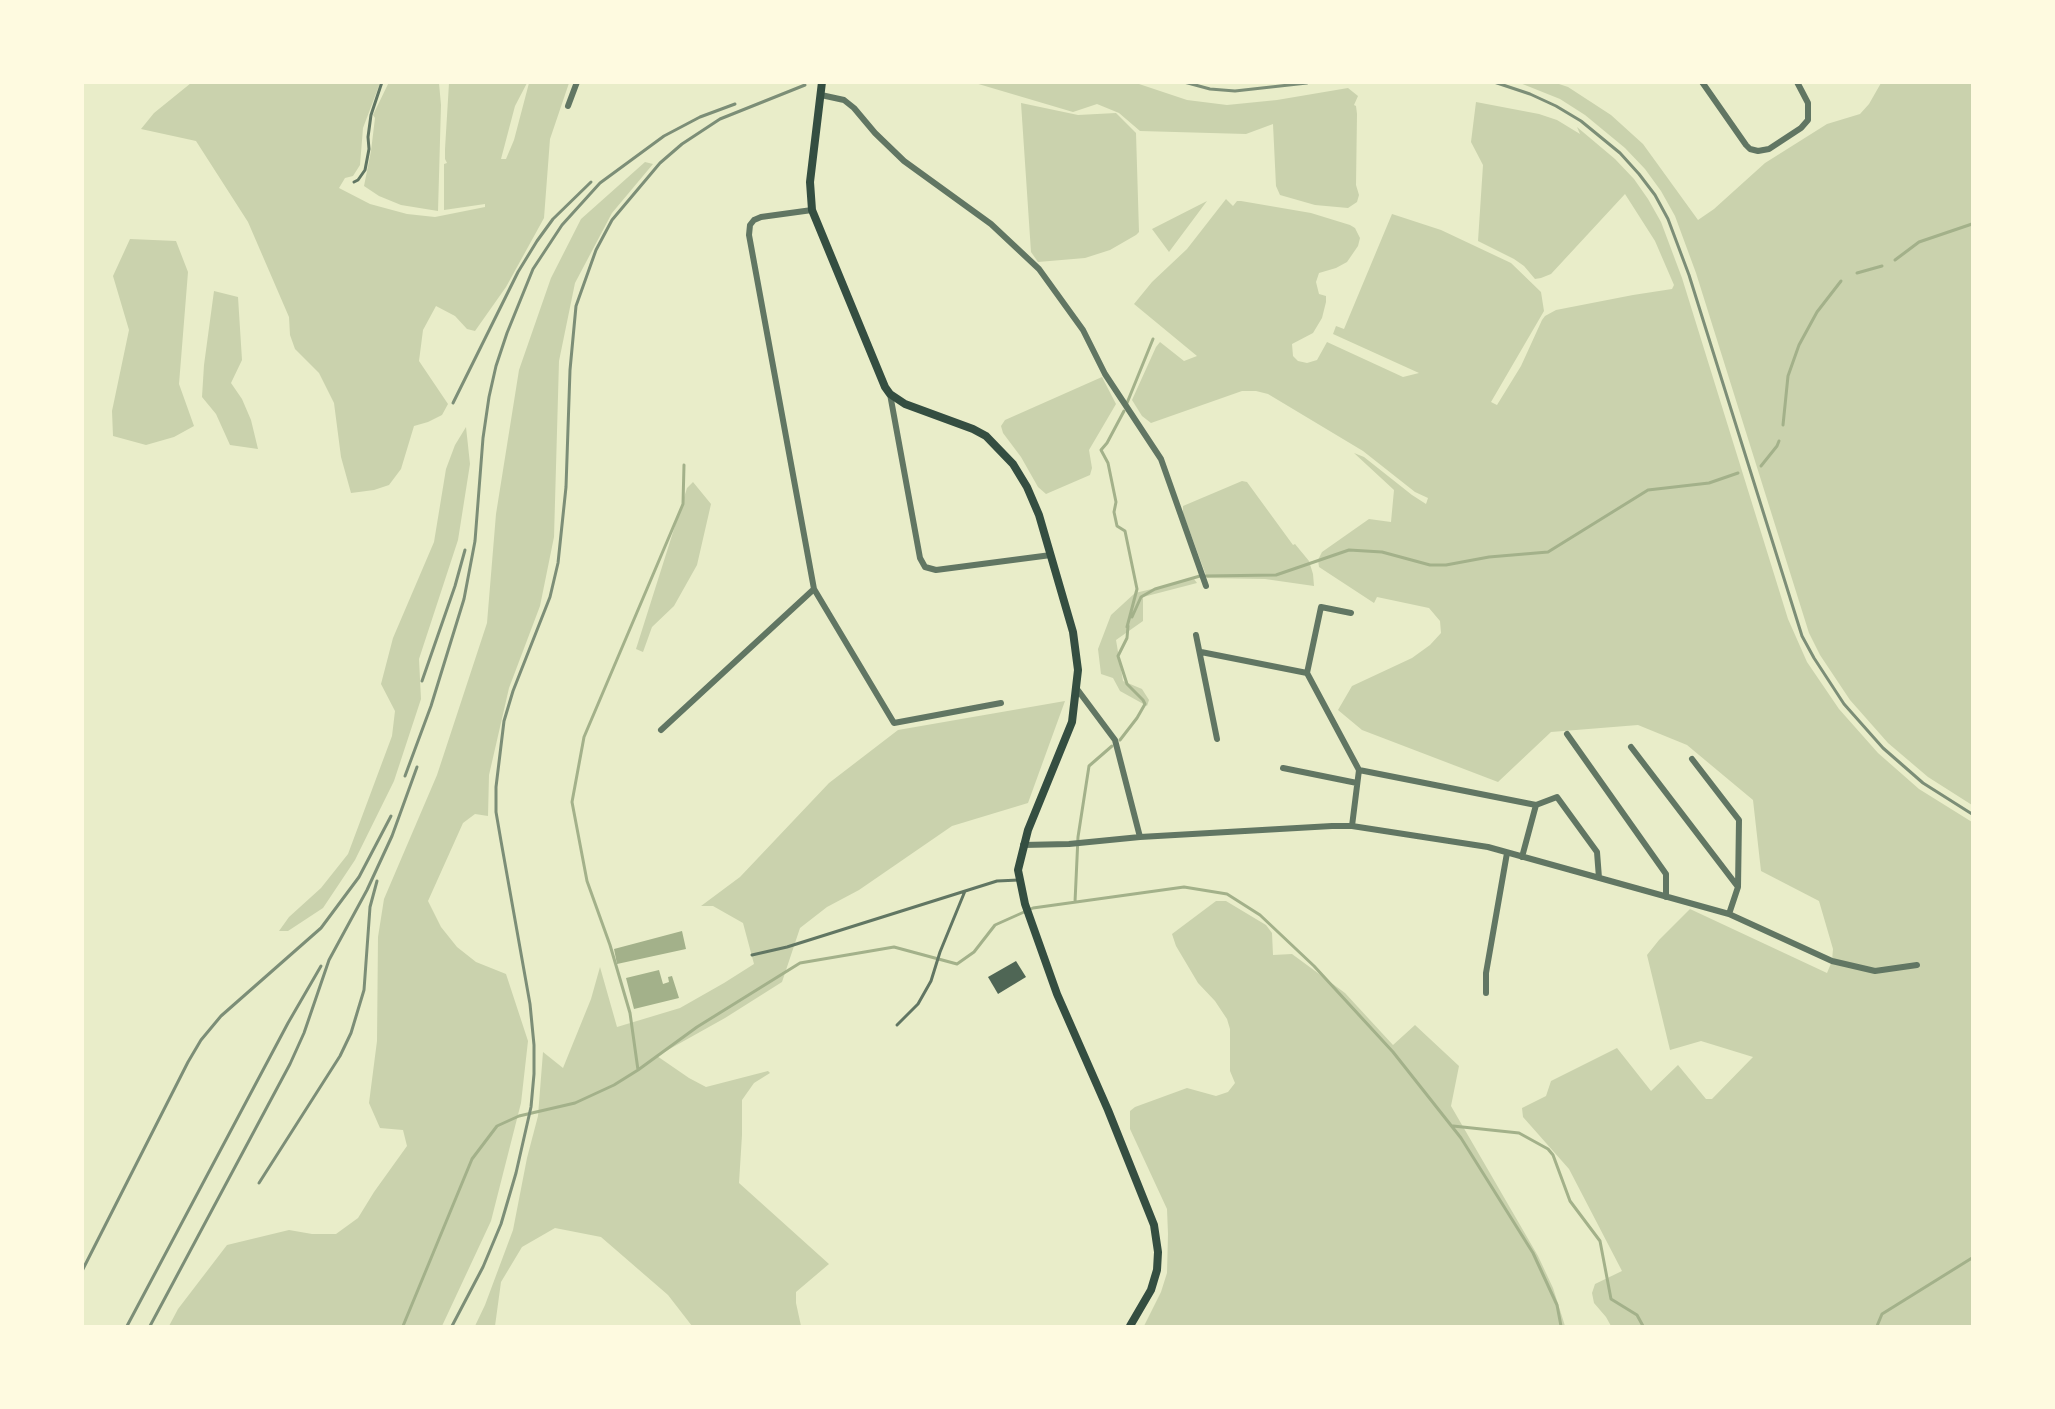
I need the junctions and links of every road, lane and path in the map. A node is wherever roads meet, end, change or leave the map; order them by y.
1 (382, 82) edge
2 (577, 82) edge
3 (822, 82) edge
4 (1702, 82) edge
5 (1797, 82) edge
6 (821, 95) junction
7 (568, 106) dead end
8 (354, 182) dead end
9 (812, 210) junction
10 (890, 394) junction
11 (1052, 555) junction
12 (1206, 586) dead end
13 (814, 589) junction
14 (1351, 613) dead end
15 (1196, 635) dead end
16 (1201, 652) junction
17 (1307, 673) junction
18 (1077, 689) junction
19 (1001, 703) dead end
20 (661, 730) dead end
21 (1567, 734) dead end
22 (1216, 739) dead end
23 (1630, 747) dead end
24 (1692, 759) dead end
25 (1283, 768) dead end
26 (1359, 770) junction
27 (1357, 783) junction
28 (1536, 805) junction
29 (1352, 826) junction
30 (1140, 837) junction
31 (1023, 845) junction
32 (1507, 853) junction
33 (1522, 857) junction
34 (1599, 878) junction
35 (1019, 880) junction
36 (1738, 887) junction
37 (964, 891) junction
38 (1666, 897) junction
39 (1729, 914) junction
40 (752, 956) dead end
41 (1917, 965) dead end
42 (1486, 993) dead end
43 (897, 1025) dead end
44 (1130, 1326) edge

1 - 8 lane
2 - 7 street
3 - 6 main road
4 - 5 street
6 - 9 main road
6 - 12 street
9 - 10 main road
9 - 13 street
10 - 11 main road
10 - 11 street
11 - 18 main road
13 - 19 street
13 - 20 street
14 - 17 street
15 - 16 street
16 - 17 street
16 - 22 street
17 - 26 street
18 - 30 street
18 - 31 main road
21 - 38 street
23 - 36 street
24 - 36 street
25 - 27 street
26 - 27 street
26 - 28 street
27 - 29 street
28 - 33 street
28 - 34 street
29 - 30 street
29 - 32 street
30 - 31 street
31 - 35 main road
32 - 33 street
32 - 42 street
33 - 34 street
34 - 38 street
35 - 37 lane
35 - 44 main road
36 - 39 street
37 - 40 lane
37 - 43 lane
38 - 39 street
39 - 41 street

